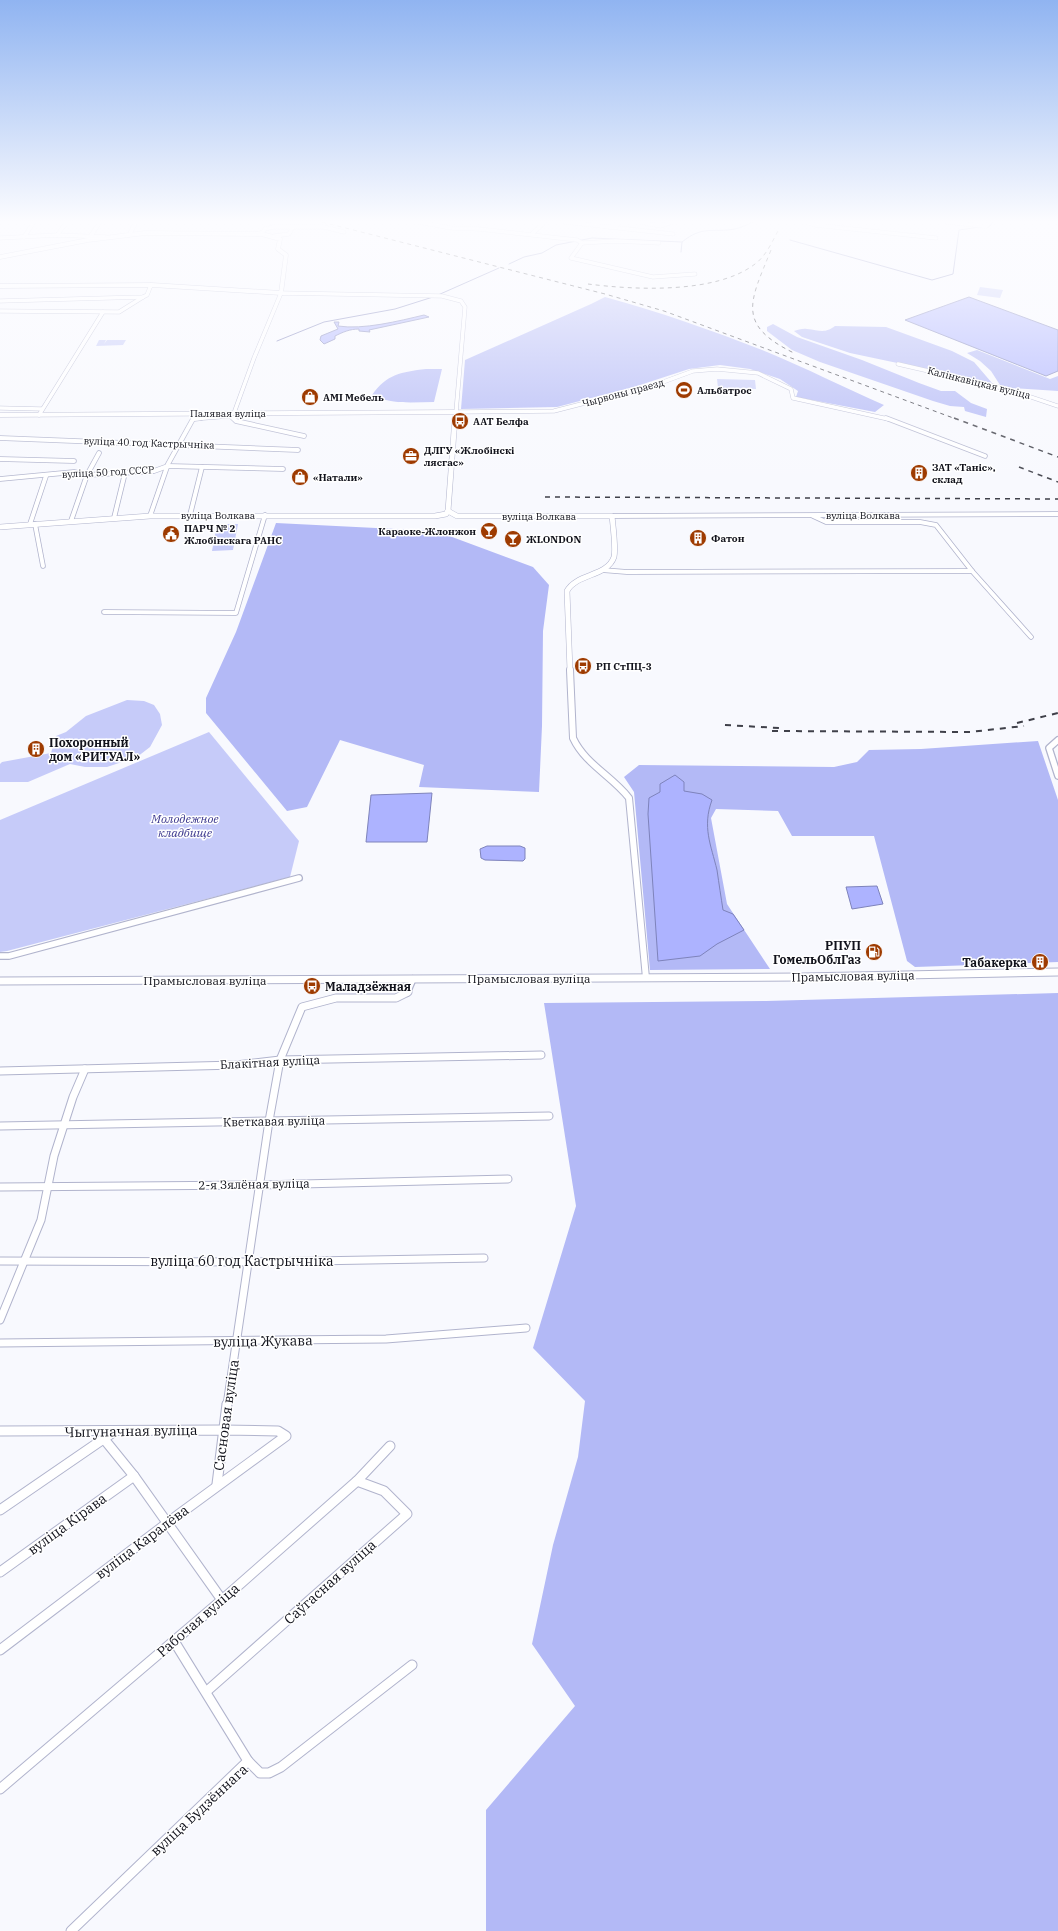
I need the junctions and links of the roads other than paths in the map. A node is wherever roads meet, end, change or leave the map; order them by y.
1 (103, 312) edge
2 (274, 312) edge
3 (465, 312) edge
4 (898, 364) dead end
5 (1058, 406) edge
6 (0, 408) edge
7 (42, 409) junction
8 (456, 412) junction
9 (232, 414) junction
10 (0, 415) edge
11 (39, 415) junction
12 (304, 436) dead end
13 (0, 438) edge
14 (179, 444) junction
15 (298, 450) dead end
16 (99, 454) dead end
17 (985, 456) dead end
18 (0, 459) edge
19 (74, 461) dead end
20 (168, 466) junction
21 (202, 467) junction
22 (283, 469) dead end
23 (125, 474) junction
24 (87, 475) junction
25 (46, 476) junction
26 (0, 479) edge
27 (448, 512) junction
28 (1058, 514) edge
29 (190, 515) junction
30 (265, 515) junction
31 (150, 516) junction
32 (612, 516) junction
33 (811, 516) junction
34 (114, 518) junction
35 (71, 522) junction
36 (33, 524) junction
37 (0, 527) edge
38 (43, 566) dead end
39 (602, 570) junction
40 (972, 571) junction
41 (104, 612) dead end
42 (1031, 637) dead end
43 (1058, 740) edge
44 (1058, 776) edge
45 (299, 878) dead end
46 (0, 956) edge
47 (1058, 972) edge
48 (646, 978) junction
49 (413, 979) junction
50 (0, 981) edge
51 (541, 1054) dead end
52 (280, 1060) junction
53 (85, 1069) junction
54 (0, 1072) edge
55 (549, 1116) dead end
56 (269, 1122) junction
57 (0, 1126) edge
58 (63, 1126) junction
59 (508, 1179) dead end
60 (260, 1185) junction
61 (0, 1187) edge
62 (48, 1187) junction
63 (484, 1258) dead end
64 (0, 1261) edge
65 (23, 1261) junction
66 (248, 1262) junction
67 (0, 1320) edge
68 (526, 1328) dead end
69 (236, 1341) junction
70 (0, 1343) edge
71 (223, 1430) junction
72 (0, 1431) edge
73 (115, 1431) junction
74 (286, 1436) joint
75 (104, 1440) junction
76 (390, 1446) dead end
77 (134, 1476) junction
78 (357, 1481) junction
79 (217, 1484) junction
80 (0, 1510) edge
81 (168, 1523) junction
82 (0, 1572) edge
83 (222, 1600) junction
84 (174, 1641) junction
85 (0, 1650) edge
86 (412, 1665) dead end
87 (207, 1691) junction
88 (248, 1761) junction
89 (0, 1789) edge
90 (71, 1931) edge

1 - 7 street
2 - 9 street
3 - 8 street
4 - 5 street, Калінкавіцкая вуліца
6 - 7 street
7 - 11 street
8 - 9 street, Палявая вуліца
8 - 17 street, Чырвоны праезд
8 - 27 street
9 - 11 street, Палявая вуліца
9 - 12 street
9 - 14 street
10 - 11 street, Палявая вуліца
13 - 14 street, вуліца 40 год Кастрычніка
14 - 15 street, вуліца 40 год Кастрычніка
14 - 20 street
16 - 24 street
18 - 19 street
20 - 21 street, вуліца 50 год СССР
20 - 23 street, вуліца 50 год СССР
20 - 31 street, вуліца 50 год СССР
21 - 22 street, вуліца 50 год СССР
21 - 29 street
23 - 24 street, вуліца 50 год СССР
23 - 34 street
24 - 25 street, вуліца 50 год СССР
24 - 35 street
25 - 26 street, вуліца 50 год СССР
25 - 36 street
27 - 30 street, вуліца Волкава
27 - 32 street, вуліца Волкава
28 - 33 street, вуліца Волкава
29 - 30 street, вуліца Волкава
29 - 31 street, вуліца Волкава
30 - 41 street
31 - 34 street, вуліца Волкава
32 - 33 street, вуліца Волкава
32 - 39 street
33 - 40 street
34 - 35 street, вуліца Волкава
35 - 36 street, вуліца Волкава
36 - 37 street, вуліца Волкава
36 - 38 street
39 - 40 street
39 - 48 street
40 - 42 street
43 - 44 street
45 - 46 street
47 - 48 main road, Прамысловая вуліца
48 - 49 main road, Прамысловая вуліца
49 - 50 main road, Прамысловая вуліца
49 - 52 street, Сасновая вуліца
51 - 52 street, Блакітная вуліца
52 - 53 street, Блакітная вуліца
52 - 56 street, Сасновая вуліца
53 - 54 street, Блакітная вуліца
53 - 58 street
55 - 56 street, Кветкавая вуліца
56 - 58 street, Кветкавая вуліца
56 - 60 street, Сасновая вуліца
57 - 58 street, Кветкавая вуліца
58 - 62 street
59 - 60 street, 2-я Зялёная вуліца
60 - 62 street, 2-я Зялёная вуліца
60 - 66 street, Сасновая вуліца
61 - 62 street, 2-я Зялёная вуліца
62 - 65 street
63 - 66 street, вуліца 60 год Кастрычніка
64 - 65 street, вуліца 60 год Кастрычніка
65 - 66 street, вуліца 60 год Кастрычніка
65 - 67 street
66 - 69 street, Сасновая вуліца
68 - 69 street, вуліца Жукава
69 - 70 street, вуліца Жукава
69 - 71 street, Сасновая вуліца
71 - 73 street, Чыгуначная вуліца
71 - 74 street, Чыгуначная вуліца
71 - 79 street, Сасновая вуліца
72 - 73 street, Чыгуначная вуліца
73 - 75 street
74 - 79 street, вуліца Каралёва
75 - 77 street
75 - 80 street
76 - 78 street, Рабочая вуліца
77 - 81 street
77 - 82 street, вуліца Кірава
78 - 83 street, Рабочая вуліца
78 - 87 street, Саўгасная вуліца
79 - 81 street, вуліца Каралёва
81 - 83 street
81 - 85 street, вуліца Каралёва
83 - 84 street, Рабочая вуліца
84 - 87 street
84 - 89 street, Рабочая вуліца
86 - 88 street, вуліца Будзённага
87 - 88 street
88 - 90 street, вуліца Будзённага

